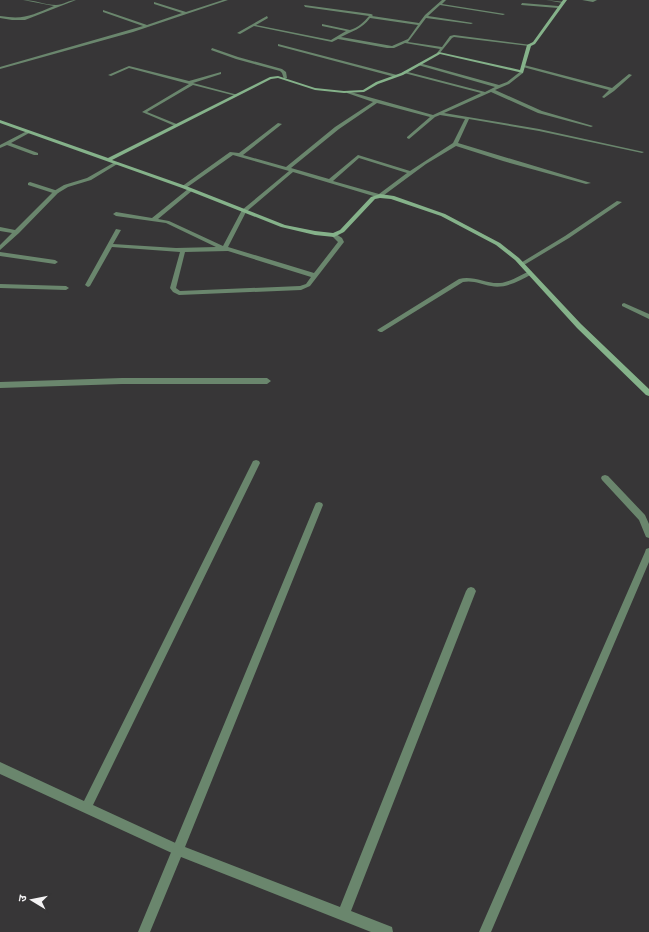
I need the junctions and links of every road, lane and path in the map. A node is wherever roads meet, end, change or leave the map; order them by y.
1 (25, 0) edge
2 (74, 0) edge
3 (215, 0) edge
4 (226, 0) edge
5 (444, 0) edge
6 (548, 0) edge
7 (584, 0) edge
8 (596, 0) edge
9 (564, 1) edge
10 (221, 2) junction
11 (523, 2) edge
12 (155, 3) dead end
13 (438, 4) junction
14 (58, 6) junction
15 (304, 6) dead end
16 (558, 7) junction
17 (520, 9) dead end
18 (104, 11) dead end
19 (185, 13) junction
20 (503, 14) dead end
21 (0, 17) edge
22 (267, 17) dead end
23 (370, 17) junction
24 (426, 17) junction
25 (471, 23) dead end
26 (420, 24) junction
27 (253, 25) junction
28 (323, 25) dead end
29 (146, 26) junction
30 (351, 30) junction
31 (239, 33) dead end
32 (338, 38) junction
33 (404, 42) junction
34 (279, 45) dead end
35 (530, 45) junction
36 (443, 48) junction
37 (212, 49) dead end
38 (438, 52) junction
39 (419, 64) junction
40 (524, 66) junction
41 (0, 68) edge
42 (405, 72) junction
43 (522, 72) junction
44 (220, 73) dead end
45 (110, 75) dead end
46 (630, 75) dead end
47 (396, 76) junction
48 (285, 78) junction
49 (190, 84) junction
50 (500, 87) junction
51 (490, 90) junction
52 (613, 90) junction
53 (348, 92) junction
54 (485, 93) junction
55 (236, 95) junction
56 (604, 98) dead end
57 (377, 101) junction
58 (439, 113) junction
59 (433, 116) junction
60 (467, 119) junction
61 (0, 121) edge
62 (280, 124) dead end
63 (177, 125) junction
64 (591, 126) dead end
65 (29, 132) junction
66 (409, 138) dead end
67 (6, 143) junction
68 (455, 144) junction
69 (0, 146) edge
70 (642, 152) dead end
71 (36, 154) dead end
72 (240, 155) junction
73 (108, 160) junction
74 (117, 163) junction
75 (290, 170) junction
76 (411, 173) junction
77 (330, 181) junction
78 (588, 183) dead end
79 (30, 184) dead end
80 (184, 187) junction
81 (190, 190) junction
82 (56, 192) junction
83 (380, 196) junction
84 (619, 202) dead end
85 (244, 211) junction
86 (116, 214) dead end
87 (153, 220) junction
88 (0, 229) edge
89 (118, 230) dead end
90 (17, 232) junction
91 (334, 235) junction
92 (109, 245) junction
93 (0, 248) edge
94 (224, 249) junction
95 (183, 250) junction
96 (0, 254) edge
97 (54, 262) dead end
98 (522, 264) junction
99 (530, 274) junction
100 (316, 276) junction
101 (88, 285) dead end
102 (0, 286) edge
103 (66, 288) dead end
104 (624, 305) dead end
105 (649, 317) edge
106 (380, 330) dead end
107 (267, 381) dead end
108 (0, 385) edge
109 (649, 393) edge
110 (256, 463) dead end
111 (605, 478) dead end
112 (319, 505) dead end
113 (649, 534) edge
114 (649, 552) edge
115 (471, 591) dead end
116 (0, 768) edge
117 (86, 808) junction
118 (178, 850) junction
119 (343, 915) junction
120 (144, 932) edge
121 (387, 932) edge
122 (485, 932) edge

1 - 14 street
2 - 14 street
3 - 10 street
4 - 10 street
5 - 13 street
6 - 9 street
7 - 8 street
9 - 16 street
10 - 19 street
11 - 16 street
11 - 17 street
12 - 19 street
13 - 20 street
13 - 24 street
14 - 21 street
15 - 23 street
16 - 35 street
18 - 29 street
19 - 29 street
22 - 27 street
23 - 26 street
23 - 30 street
24 - 25 street
24 - 26 street
26 - 33 street
27 - 31 street
27 - 32 street
28 - 30 street
29 - 41 street
30 - 32 street
32 - 33 street
33 - 36 street
34 - 47 street
35 - 36 street
35 - 40 street
36 - 38 street
37 - 48 street
38 - 39 street
38 - 43 street
39 - 42 street
39 - 50 street
40 - 43 street
40 - 52 street
42 - 47 street
42 - 54 street
43 - 50 street
44 - 49 street
45 - 49 street
46 - 52 street
47 - 53 street
48 - 53 street
48 - 55 street
49 - 55 street
49 - 63 street
50 - 51 street
51 - 54 street
51 - 64 street
52 - 56 street
53 - 57 street
54 - 58 street
55 - 63 street
57 - 59 street
57 - 75 street
58 - 59 street
58 - 60 street
59 - 66 street
60 - 68 street
60 - 70 street
61 - 65 street
62 - 72 street
63 - 73 street
65 - 67 street
65 - 73 street
67 - 69 street
67 - 71 street
68 - 76 street
68 - 78 street
72 - 75 street
72 - 80 street
73 - 74 street
74 - 80 street
74 - 82 street
75 - 77 street
75 - 85 street
76 - 77 street
76 - 83 street
77 - 83 street
79 - 82 street
80 - 81 street
81 - 85 street
81 - 87 street
82 - 90 street
83 - 91 street
83 - 98 street
84 - 98 street
85 - 91 street
85 - 94 street
86 - 87 street
87 - 94 street
88 - 90 street
89 - 92 street
90 - 93 street
91 - 100 street
92 - 95 street
92 - 101 street
94 - 95 street
94 - 100 street
95 - 100 street
96 - 97 street
98 - 99 street
99 - 106 street
99 - 109 street
102 - 103 street
104 - 105 street
107 - 108 street
110 - 117 street
111 - 113 street
112 - 118 street
114 - 122 street
115 - 119 street
116 - 117 street
117 - 118 street
118 - 119 street
118 - 120 street
119 - 121 street

